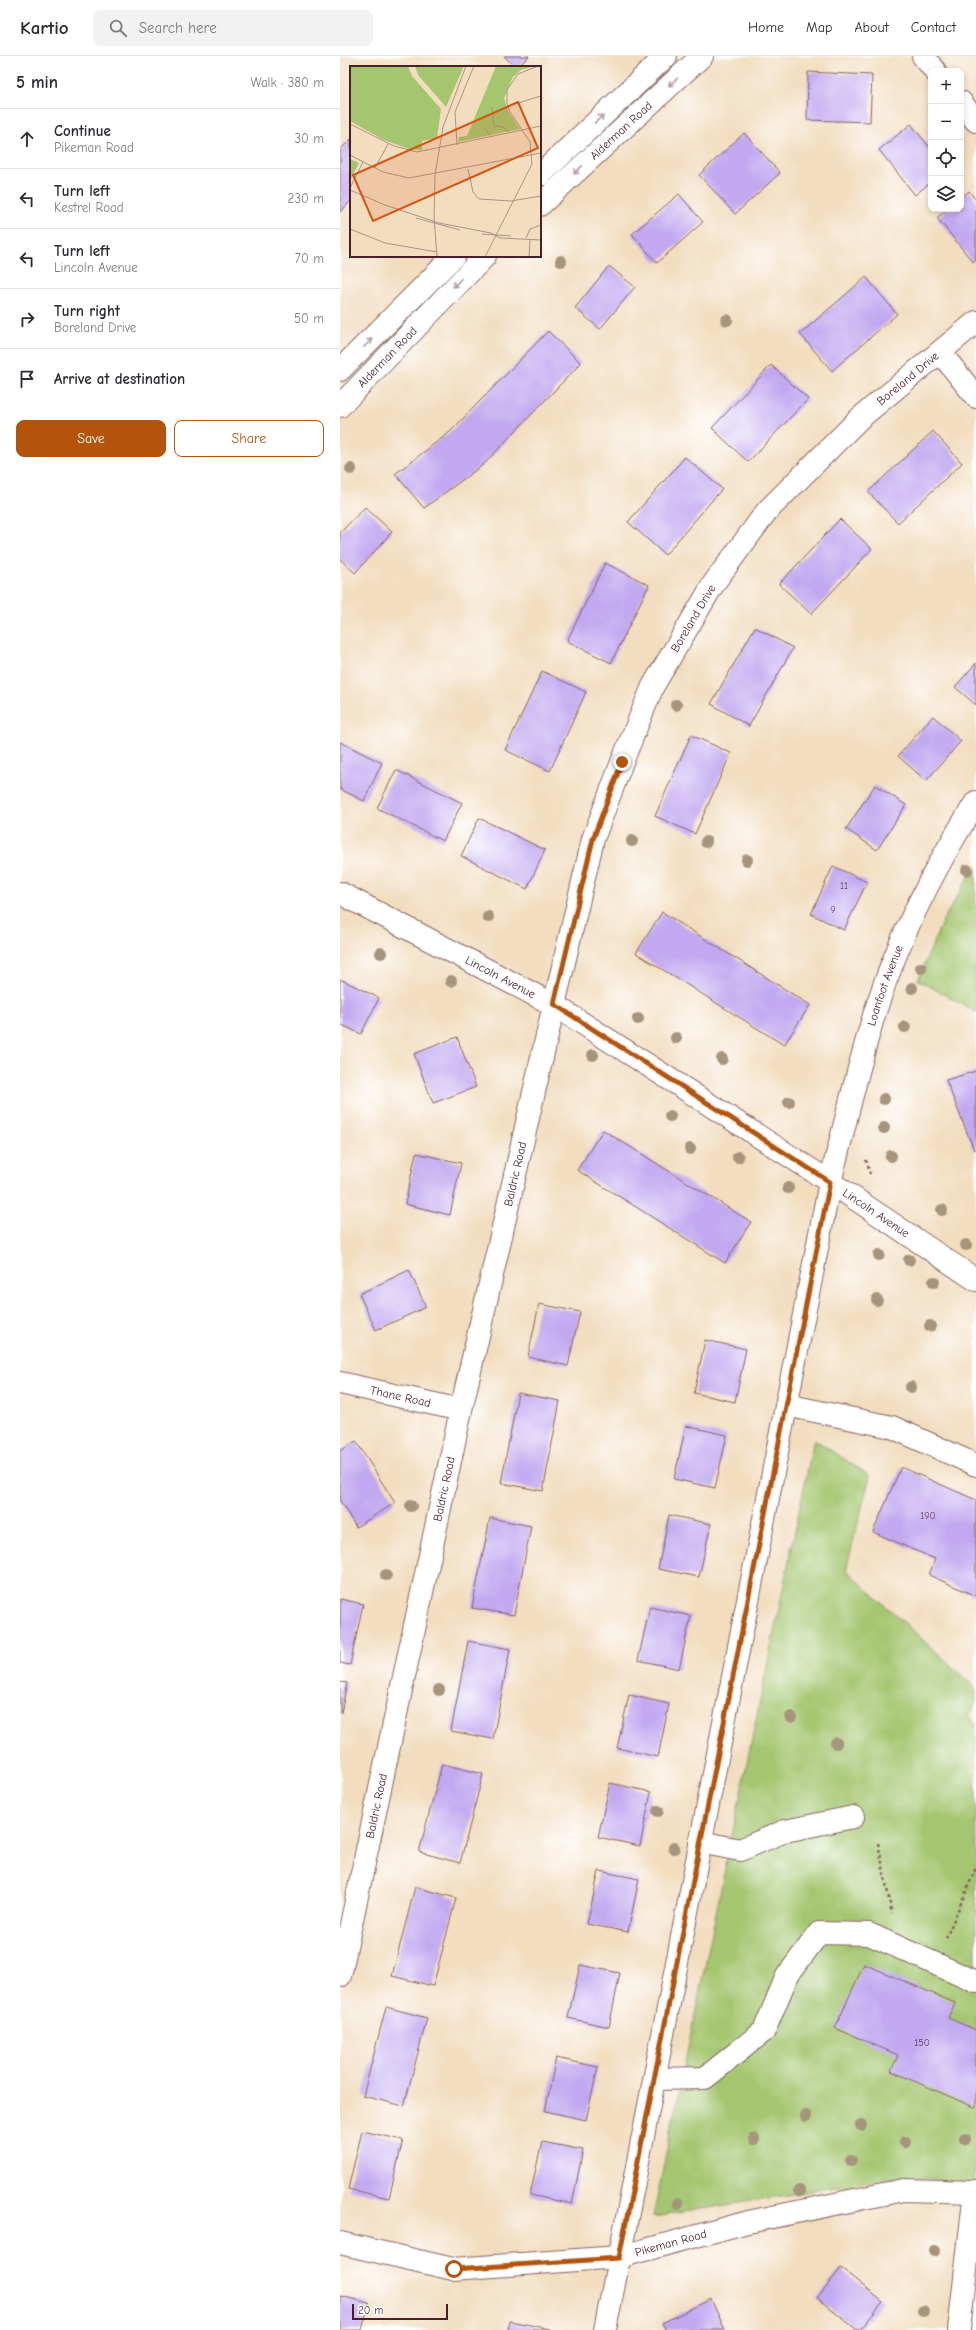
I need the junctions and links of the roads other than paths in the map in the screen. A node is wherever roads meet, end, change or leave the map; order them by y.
1 (666, 56) edge
2 (702, 56) edge
3 (923, 56) edge
4 (933, 68) edge
5 (963, 104) edge
6 (976, 121) edge
7 (541, 174) edge
8 (541, 204) edge
9 (453, 257) edge
10 (484, 257) edge
11 (976, 322) edge
12 (940, 352) junction
13 (340, 370) edge
14 (976, 397) edge
15 (340, 406) edge
16 (976, 802) edge
17 (340, 893) edge
18 (554, 1004) junction
19 (830, 1182) junction
20 (976, 1280) edge
21 (340, 1383) edge
22 (786, 1405) junction
23 (461, 1410) junction
24 (976, 1465) edge
25 (853, 1818) dead end
26 (700, 1842) junction
27 (340, 1976) edge
28 (976, 1982) edge
29 (654, 2079) junction
30 (976, 2192) edge
31 (340, 2243) edge
32 (619, 2258) junction
33 (605, 2330) edge
34 (959, 2330) edge

7 -> 1 street, Alderman Road
2 -> 8 street, Alderman Road
3 - 4 street
5 - 6 street
13 -> 9 street, Alderman Road
10 -> 15 street, Alderman Road
11 - 12 street, Boreland Drive
12 - 14 street
12 - 18 street, Boreland Drive
16 - 19 street, Loanfoot Avenue
17 - 18 street, Lincoln Avenue
18 - 19 street, Lincoln Avenue
18 - 23 street, Baldric Road
19 - 20 street, Lincoln Avenue
19 - 22 street, Loanfoot Avenue
21 - 23 street, Thane Road
22 - 24 street
22 - 26 street, Loanfoot Avenue
23 - 27 street, Baldric Road
25 - 26 street
26 - 29 street, Loanfoot Avenue
28 - 29 street
29 - 32 street, Loanfoot Avenue
30 - 32 street, Pikeman Road
30 - 34 street
31 - 32 street, Pikeman Road
32 - 33 street, Loanfoot Avenue

